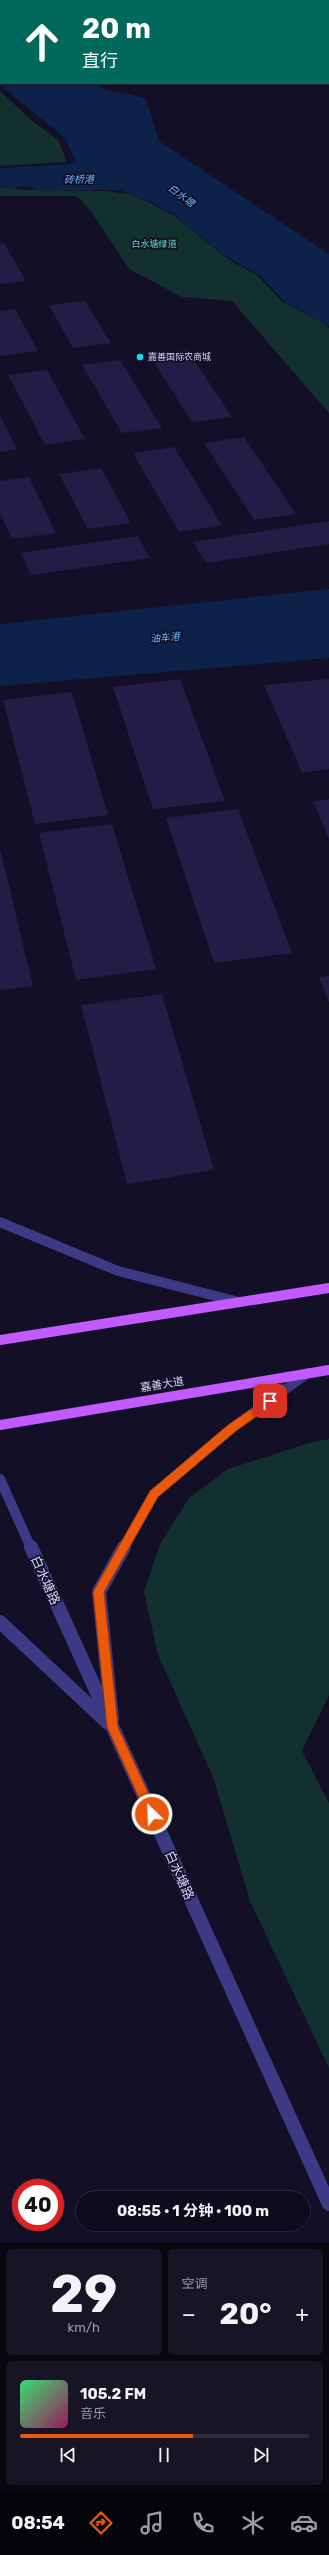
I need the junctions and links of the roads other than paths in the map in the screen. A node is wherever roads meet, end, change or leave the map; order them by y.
1 (0, 1222) edge
2 (329, 1288) edge
3 (239, 1302) junction
4 (0, 1340) edge
5 (329, 1370) edge
6 (308, 1373) junction
7 (0, 1425) edge
8 (0, 1479) edge
9 (0, 1622) edge
10 (113, 1727) junction
11 (329, 2204) edge

1 - 3 street
2 - 3 main road
3 - 4 main road
5 - 6 main road, 嘉善大道
6 - 7 main road, 嘉善大道
6 - 10 street
8 - 10 street, 白水塘路
9 - 10 street
10 - 11 street, 白水塘路

